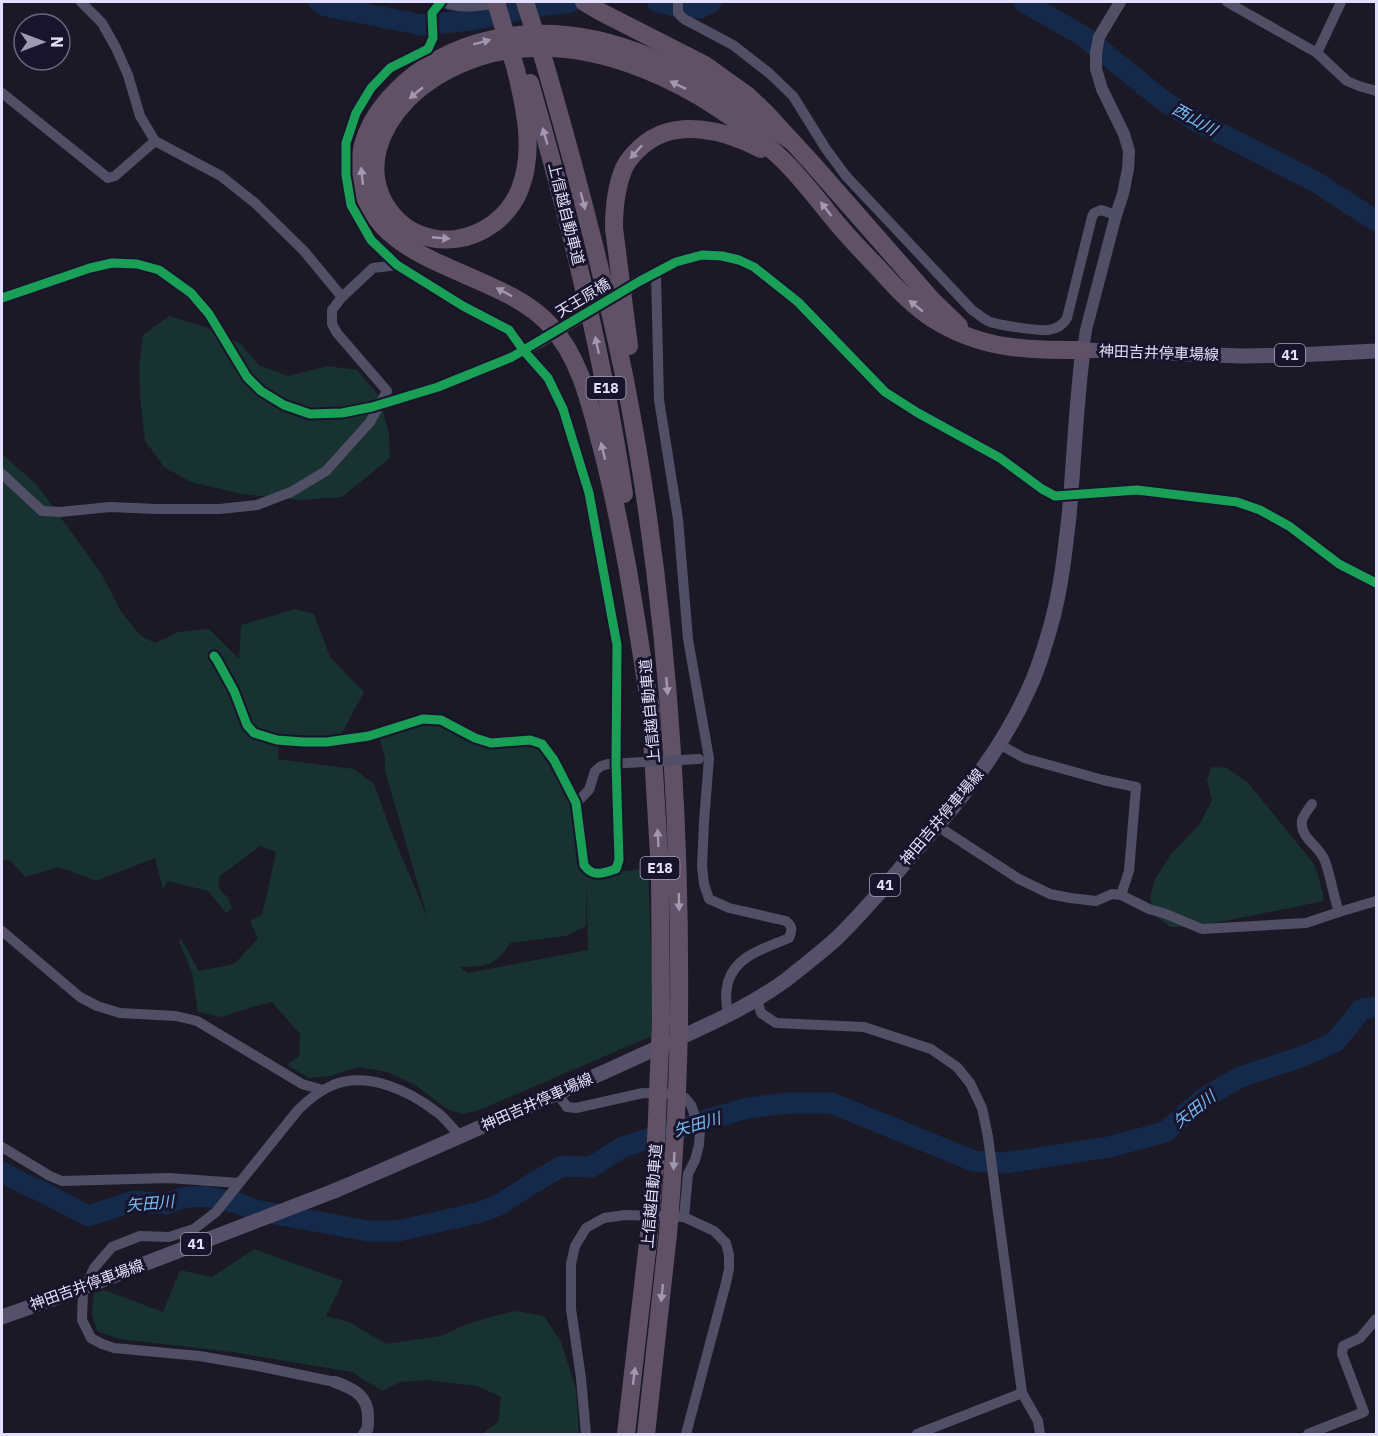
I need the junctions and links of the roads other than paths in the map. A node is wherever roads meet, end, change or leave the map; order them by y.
1 (81, 2) edge
2 (442, 2) edge
3 (496, 2) edge
4 (505, 2) edge
5 (525, 2) edge
6 (584, 2) edge
7 (678, 2) edge
8 (1120, 2) edge
9 (1227, 2) edge
10 (1341, 2) edge
11 (1317, 53) junction
12 (521, 69) junction
13 (1377, 91) edge
14 (2, 93) edge
15 (790, 140) junction
16 (155, 141) junction
17 (801, 178) junction
18 (1116, 215) junction
19 (397, 265) junction
20 (656, 273) junction
21 (342, 297) junction
22 (2, 298) edge
23 (986, 342) junction
24 (1083, 350) junction
25 (524, 351) junction
26 (1377, 351) edge
27 (380, 405) junction
28 (2, 474) edge
29 (1071, 494) junction
30 (1377, 583) edge
31 (662, 628) junction
32 (214, 656) dead end
33 (651, 715) junction
34 (999, 744) junction
35 (704, 759) junction
36 (621, 763) junction
37 (576, 803) junction
38 (1312, 804) dead end
39 (938, 825) junction
40 (1121, 895) junction
41 (1377, 901) edge
42 (1339, 912) junction
43 (2, 931) edge
44 (757, 999) junction
45 (729, 1015) junction
46 (323, 1090) junction
47 (557, 1093) junction
48 (461, 1137) junction
49 (2, 1147) edge
50 (238, 1183) junction
51 (684, 1217) junction
52 (2, 1317) edge
53 (1377, 1319) edge
54 (335, 1382) joint
55 (1022, 1393) junction
56 (364, 1434) edge
57 (586, 1434) edge
58 (627, 1434) edge
59 (646, 1434) edge
60 (686, 1434) edge
61 (917, 1434) edge
62 (1040, 1434) edge
63 (1308, 1434) edge

1 - 16 street
2 - 4 street
2 - 19 street
3 - 12 highway, bridge
4 - 12 highway, 上信越自動車道 / E18
5 -> 31 highway, 上信越自動車道 / E18, bridge
6 - 15 highway
7 - 18 street
8 - 18 street
9 - 11 street
10 - 11 street
11 - 13 street
17 -> 12 highway
33 -> 12 highway, 上信越自動車道 / E18
14 - 16 street
15 - 23 highway
33 -> 15 highway
16 - 21 street
23 -> 17 highway
17 -> 31 highway
18 - 24 street
19 - 21 street
19 - 25 street
20 - 25 street, 天王原橋, bridge
20 - 29 street, 天王原橋
20 - 35 street
21 - 27 street
22 - 27 street, 天王原橋
23 - 24 highway
24 - 26 main road, 神田吉井停車場線 / 41
24 - 29 main road, 神田吉井停車場線 / 41
25 - 27 street, 天王原橋
25 - 36 street
27 - 28 street
29 - 30 street
29 - 34 main road, 神田吉井停車場線 / 41
31 -> 59 highway, 上信越自動車道 / E18, bridge
32 - 37 street
58 -> 33 highway, 上信越自動車道 / E18, bridge
34 - 39 main road, 神田吉井停車場線 / 41
34 - 40 street
35 - 36 street, bridge
35 - 45 street
36 - 37 street
36 - 37 street
38 - 42 street
39 - 40 street
39 - 44 main road, 神田吉井停車場線 / 41
40 - 42 street
41 - 42 street
43 - 46 street
44 - 45 main road, 神田吉井停車場線 / 41
44 - 55 street
45 - 47 main road, 神田吉井停車場線 / 41
46 - 48 street
46 - 50 street
47 - 48 main road, 神田吉井停車場線 / 41
47 - 51 street
48 - 52 main road, 神田吉井停車場線 / 41, bridge
49 - 50 street
50 - 54 street
51 - 57 street
51 - 60 street
53 - 63 street
54 - 56 street
55 - 61 street
55 - 62 street

